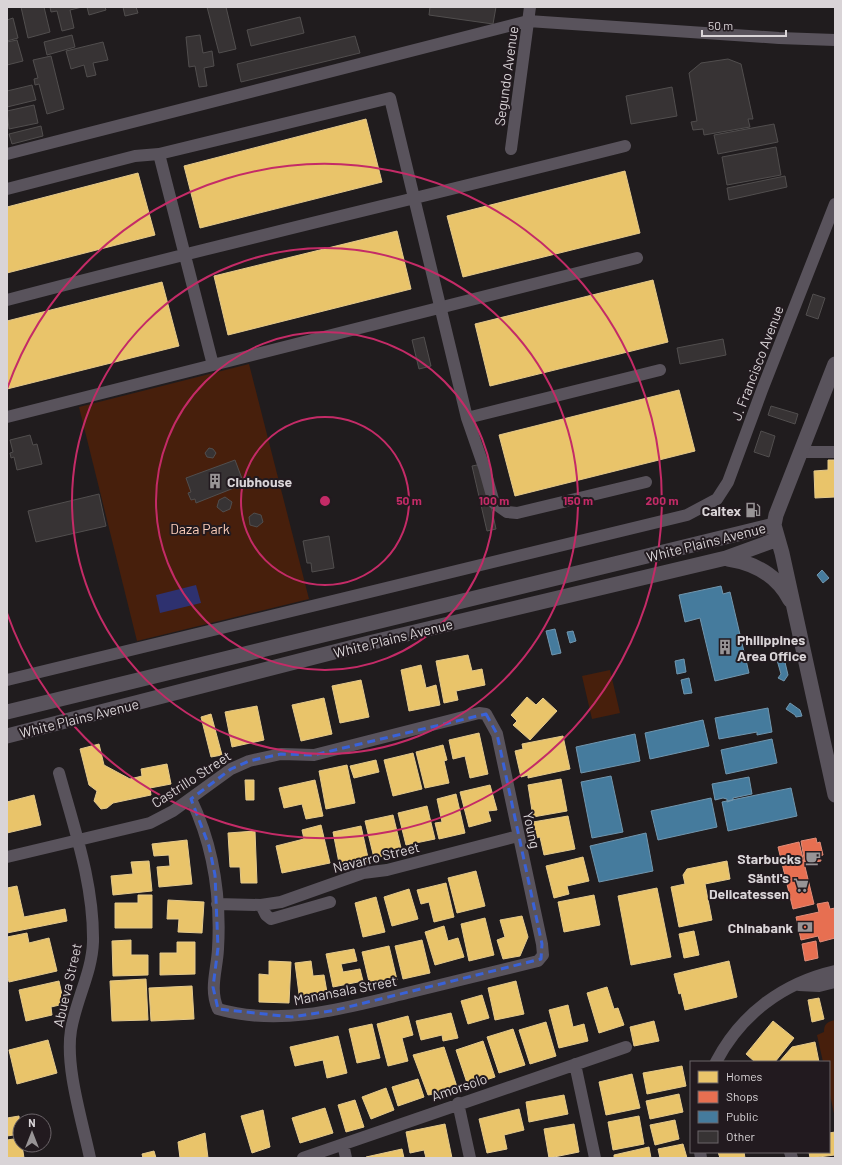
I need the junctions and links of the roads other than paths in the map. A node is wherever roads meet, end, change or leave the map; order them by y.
1 (530, 7) edge
2 (528, 21) junction
3 (835, 40) edge
4 (625, 146) dead end
5 (511, 149) dead end
6 (7, 154) edge
7 (159, 154) junction
8 (7, 189) edge
9 (415, 199) junction
10 (835, 204) edge
11 (184, 254) junction
12 (637, 258) dead end
13 (7, 300) edge
14 (441, 309) junction
15 (835, 364) edge
16 (212, 365) junction
17 (660, 370) dead end
18 (7, 417) edge
19 (467, 418) junction
20 (802, 452) junction
21 (832, 452) edge
22 (646, 482) dead end
23 (776, 532) junction
24 (726, 558) junction
25 (794, 610) junction
26 (368, 623) junction
27 (373, 642) junction
28 (7, 680) edge
29 (7, 712) edge
30 (486, 714) joint
31 (7, 736) edge
32 (59, 773) dead end
33 (835, 795) edge
34 (191, 799) junction
35 (518, 836) junction
36 (77, 840) junction
37 (7, 857) edge
38 (330, 902) dead end
39 (217, 904) junction
40 (261, 906) junction
41 (543, 955) joint
42 (831, 978) edge
43 (626, 1047) dead end
44 (718, 1061) edge
45 (575, 1064) junction
46 (458, 1103) junction
47 (343, 1144) junction
48 (90, 1158) edge
49 (303, 1158) edge
50 (346, 1158) edge
51 (470, 1158) edge
52 (595, 1158) edge

1 - 2 street, Segundo Avenue
2 - 3 street
2 - 5 street, Segundo Avenue
2 - 6 street
4 - 9 street
7 - 8 street
7 - 9 street
7 - 11 street
9 - 11 street
9 - 14 street
10 - 28 street, J. Francisco Avenue
11 - 13 street
11 - 16 street
12 - 14 street
14 - 16 street
14 - 19 street
15 - 20 street
16 - 18 street
17 - 19 street
19 - 22 street
20 - 21 street
20 - 23 street
23 - 24 street, White Plains Avenue
23 - 25 street
23 - 26 street, White Plains Avenue
24 - 25 street
24 - 27 street, White Plains Avenue
25 - 33 street
26 - 27 street
26 - 29 street, White Plains Avenue
27 - 31 street, White Plains Avenue
30 - 34 street, Castrillo Street
30 - 35 street, Young
32 - 36 street, Abueva Street
34 - 36 street, Castrillo Street
34 - 39 street, Manansala Street
35 - 40 street, Navarro Street
35 - 41 street, Young
36 - 37 street, Castrillo Street
36 - 48 street, Abueva Street
38 - 40 street
39 - 40 street, Navarro Street
39 - 41 street, Manansala Street
42 - 44 street
43 - 45 street, Amorsolo
45 - 46 street, Amorsolo
45 - 52 street
46 - 47 street, Amorsolo
46 - 51 street
47 - 49 street, Amorsolo
47 - 50 street

